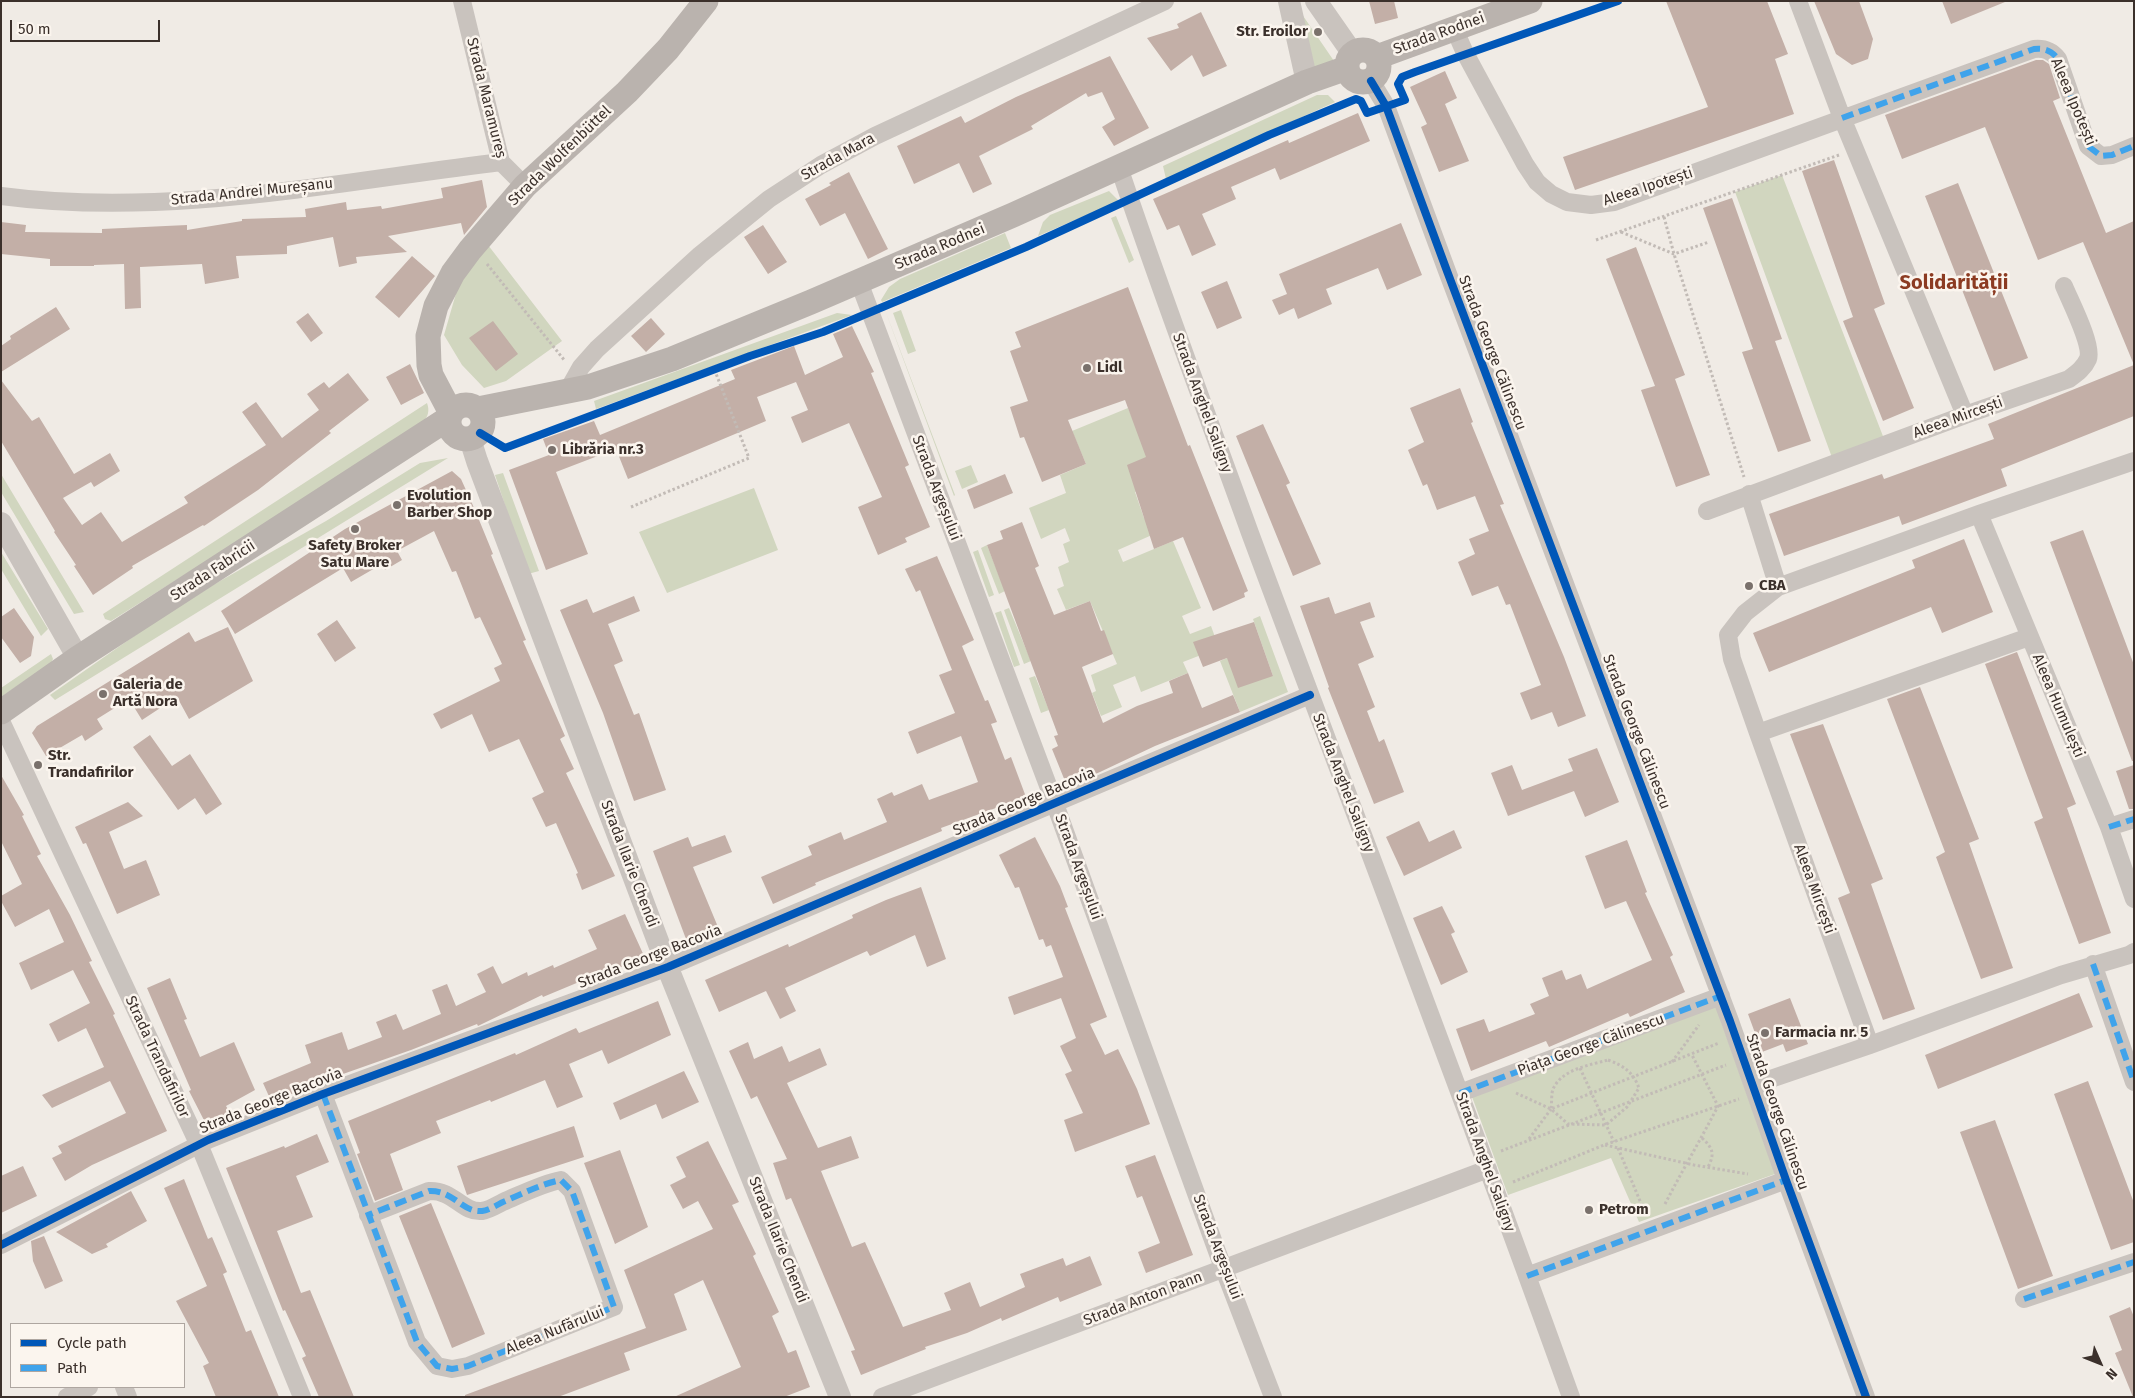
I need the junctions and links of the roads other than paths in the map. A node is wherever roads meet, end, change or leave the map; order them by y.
1 (462, 1) edge
2 (706, 1) edge
3 (1165, 1) edge
4 (1290, 1) edge
5 (1316, 1) edge
6 (1530, 1) edge
7 (1798, 1) edge
8 (1454, 28) junction
9 (1359, 59) junction
10 (1371, 81) joint
11 (1307, 82) junction
12 (1842, 118) junction
13 (2134, 146) edge
14 (501, 162) junction
15 (1119, 167) junction
16 (525, 186) junction
17 (1, 196) edge
18 (859, 282) junction
19 (2064, 286) dead end
20 (566, 392) junction
21 (1965, 415) junction
22 (464, 420) junction
23 (2134, 461) edge
24 (1749, 494) junction
25 (1707, 511) dead end
26 (1979, 514) junction
27 (1, 523) edge
28 (1778, 587) junction
29 (2029, 637) junction
30 (78, 658) junction
31 (1310, 695) junction
32 (1, 712) edge
33 (1, 721) edge
34 (1758, 733) junction
35 (1055, 804) junction
36 (2134, 819) edge
37 (2109, 828) junction
38 (2134, 898) edge
39 (2134, 952) edge
40 (2093, 964) junction
41 (668, 967) junction
42 (1721, 996) junction
43 (1870, 1045) junction
44 (2134, 1082) edge
45 (1754, 1085) junction
46 (1460, 1093) junction
47 (323, 1094) junction
48 (198, 1144) junction
49 (1490, 1162) junction
50 (1786, 1180) junction
51 (368, 1215) junction
52 (1, 1245) edge
53 (2134, 1262) edge
54 (1224, 1268) junction
55 (1527, 1276) junction
56 (2024, 1300) dead end
57 (87, 1388) edge
58 (67, 1397) edge
59 (302, 1397) edge
60 (840, 1397) edge
61 (882, 1397) edge
62 (1273, 1397) edge
63 (1570, 1397) edge
64 (1866, 1397) edge

1 - 14 street, Strada Maramureș
2 - 16 main road, Strada Wolfenbüttel
3 - 20 street, Strada Mara
4 - 11 street
5 - 9 street
6 - 8 main road, Strada Rodnei
7 - 12 street
8 - 9 main road, Strada Rodnei
8 - 12 street, Aleea Ipotești
9 - 10 main road, Strada Rodnei
9 - 11 main road, Strada Rodnei
10 - 42 street, Strada George Călinescu
11 - 15 main road, Strada Rodnei
12 - 13 street, Aleea Ipotești
12 - 21 street
14 - 16 street, Strada Maramureș
14 - 17 street, Strada Andrei Mureșanu
15 - 18 main road, Strada Rodnei
15 - 31 street, Strada Anghel Saligny
16 - 22 main road, Strada Wolfenbüttel
18 - 20 main road, Strada Rodnei
18 - 35 street, Strada Argeșului
19 - 21 street, Aleea Mircești
20 - 22 main road, Strada Rodnei
21 - 24 street, Aleea Mircești
22 - 30 main road, Strada Fabricii
22 - 41 street, Strada Ilarie Chendi
23 - 26 street, Aleea Mircești
24 - 25 street, Aleea Mircești
24 - 28 street
26 - 28 street, Aleea Mircești
26 - 29 street, Aleea Humulești
27 - 30 street
28 - 34 street, Aleea Mircești
29 - 34 street
29 - 37 street, Aleea Humulești
30 - 32 main road, Strada Fabricii
31 - 35 street, Strada George Bacovia
31 - 46 street, Strada Anghel Saligny
33 - 48 street, Strada Trandafirilor
34 - 43 street, Aleea Mircești
35 - 41 street, Strada George Bacovia
35 - 54 street, Strada Argeșului
36 - 37 street
37 - 38 street, Aleea Humulești
39 - 40 street
40 - 43 street
40 - 44 street
41 - 47 street, Strada George Bacovia
41 - 60 street, Strada Ilarie Chendi
42 - 45 street, Strada George Călinescu
42 - 46 street, Piața George Călinescu
43 - 45 street
45 - 50 street, Strada George Călinescu
46 - 49 street, Strada Anghel Saligny
47 - 48 street, Strada George Bacovia
47 - 51 street, Aleea Nufărului
48 - 52 street, Strada George Bacovia
48 - 59 street, Strada Trandafirilor
49 - 54 street, Strada Anton Pann
49 - 55 street, Strada Anghel Saligny
50 - 55 street
50 - 64 street, Strada George Călinescu
51 - 51 street, Aleea Nufărului
53 - 56 street
54 - 61 street, Strada Anton Pann
54 - 62 street, Strada Argeșului
55 - 63 street, Strada Anghel Saligny
57 - 58 street

